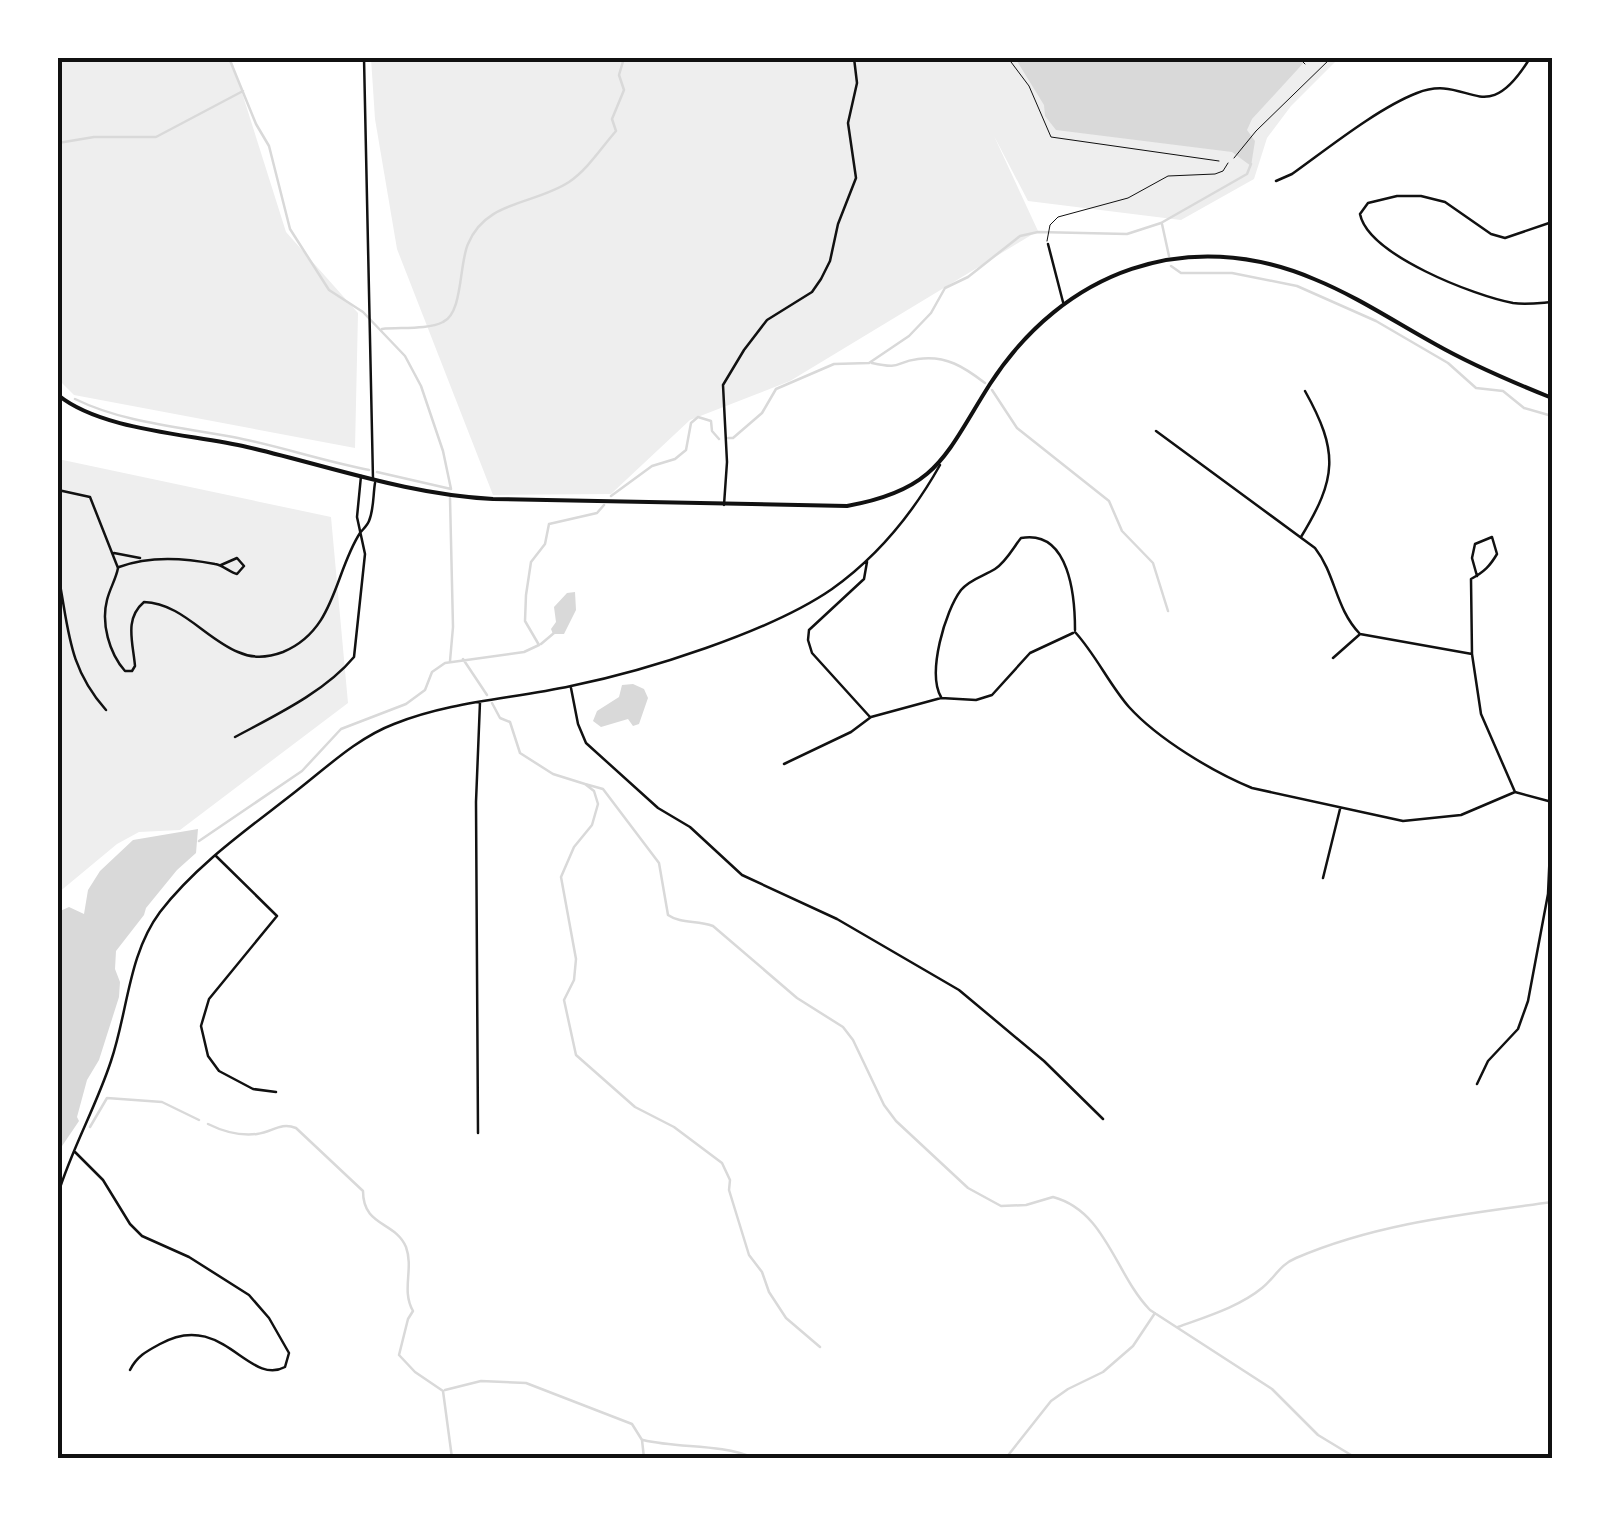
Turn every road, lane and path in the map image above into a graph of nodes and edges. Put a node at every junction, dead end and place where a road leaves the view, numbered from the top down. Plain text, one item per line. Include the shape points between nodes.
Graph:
1 (364, 58) edge
2 (854, 58) edge
3 (1008, 58) edge
4 (1299, 58) edge
5 (1331, 58) edge
6 (1530, 58) edge
7 (1305, 64) dead end
8 (1228, 162) junction
9 (1276, 181) dead end
10 (1552, 222) edge
11 (1048, 244) joint
12 (1063, 302) junction
13 (1552, 302) edge
14 (1305, 391) dead end
15 (58, 396) edge
16 (1552, 398) edge
17 (1156, 431) dead end
18 (940, 465) junction
19 (360, 476) junction
20 (374, 480) junction
21 (58, 490) edge
22 (724, 504) junction
23 (361, 531) junction
24 (1301, 537) junction
25 (114, 554) junction
26 (142, 559) junction
27 (867, 560) junction
28 (221, 565) dead end
29 (118, 568) junction
30 (58, 574) edge
31 (1477, 576) junction
32 (1075, 632) junction
33 (1360, 634) junction
34 (1472, 654) junction
35 (1333, 658) dead end
36 (571, 686) junction
37 (942, 698) junction
38 (480, 700) junction
39 (106, 710) dead end
40 (870, 717) junction
41 (234, 737) dead end
42 (784, 764) dead end
43 (1515, 792) junction
44 (1552, 802) edge
45 (1341, 808) junction
46 (215, 855) junction
47 (1323, 878) dead end
48 (1476, 1084) dead end
49 (276, 1092) dead end
50 (1103, 1119) dead end
51 (478, 1134) dead end
52 (74, 1151) junction
53 (58, 1194) edge
54 (130, 1370) dead end
55 (58, 1450) edge
56 (60, 1458) edge

1 - 20 street
2 - 22 street via 848,122 856,178 821,279 768,320 722,385
3 - 8 path via 1029,86 1051,138
4 - 7 path
5 - 8 path
6 - 9 street via 1498,95 1414,94
8 - 11 lane via 1215,174 1168,176 1128,198 1058,217 1048,229
10 - 13 street via 1505,238 1445,202 1422,196 1368,203 1360,214 1377,242 1454,285 1512,302
11 - 12 street
12 - 16 main road via 1144,265 1224,257 1256,261 1314,279
12 - 18 main road via 1006,360
14 - 24 street via 1324,426 1330,464 1318,510
15 - 19 main road via 126,423
17 - 24 street
18 - 22 main road via 876,501
18 - 27 street via 909,514
19 - 20 main road
19 - 23 street
20 - 22 main road via 480,499
20 - 23 street via 371,517
21 - 25 street via 90,496
23 - 29 street via 324,615 294,648 273,656 234,651 173,610 144,602 130,628 135,666 125,671 104,613
23 - 41 street via 365,554 354,657 344,670
24 - 33 street via 1328,566 1342,613
25 - 26 street
25 - 29 street
26 - 28 street
26 - 29 street
27 - 36 street via 790,612 709,646
27 - 40 street via 864,578 809,630 808,640 812,653
30 - 39 street via 70,650
31 - 31 street via 1476,544 1492,537 1497,554
31 - 34 street via 1471,579
32 - 37 street via 1030,653 992,694
32 - 37 street via 1066,566 1043,540 1021,538 998,567 960,591 935,668
32 - 45 street via 1126,704 1155,731 1232,780
33 - 34 street
33 - 35 street
34 - 43 street via 1482,714
36 - 38 street
36 - 50 street via 586,743 658,808 690,827 742,875 959,990
37 - 40 street
38 - 46 street via 372,734
38 - 51 street
40 - 42 street
43 - 44 street
43 - 45 street via 1435,820 1403,821
44 - 48 street via 1548,894 1528,1001 1518,1028
45 - 47 street
46 - 49 street via 277,916 209,999 201,1026 208,1056 219,1072
46 - 52 street via 140,944 111,1062
52 - 53 street
52 - 54 street via 130,1224 250,1295 290,1353 285,1367 266,1371 217,1340 184,1334 146,1351
55 - 56 street

